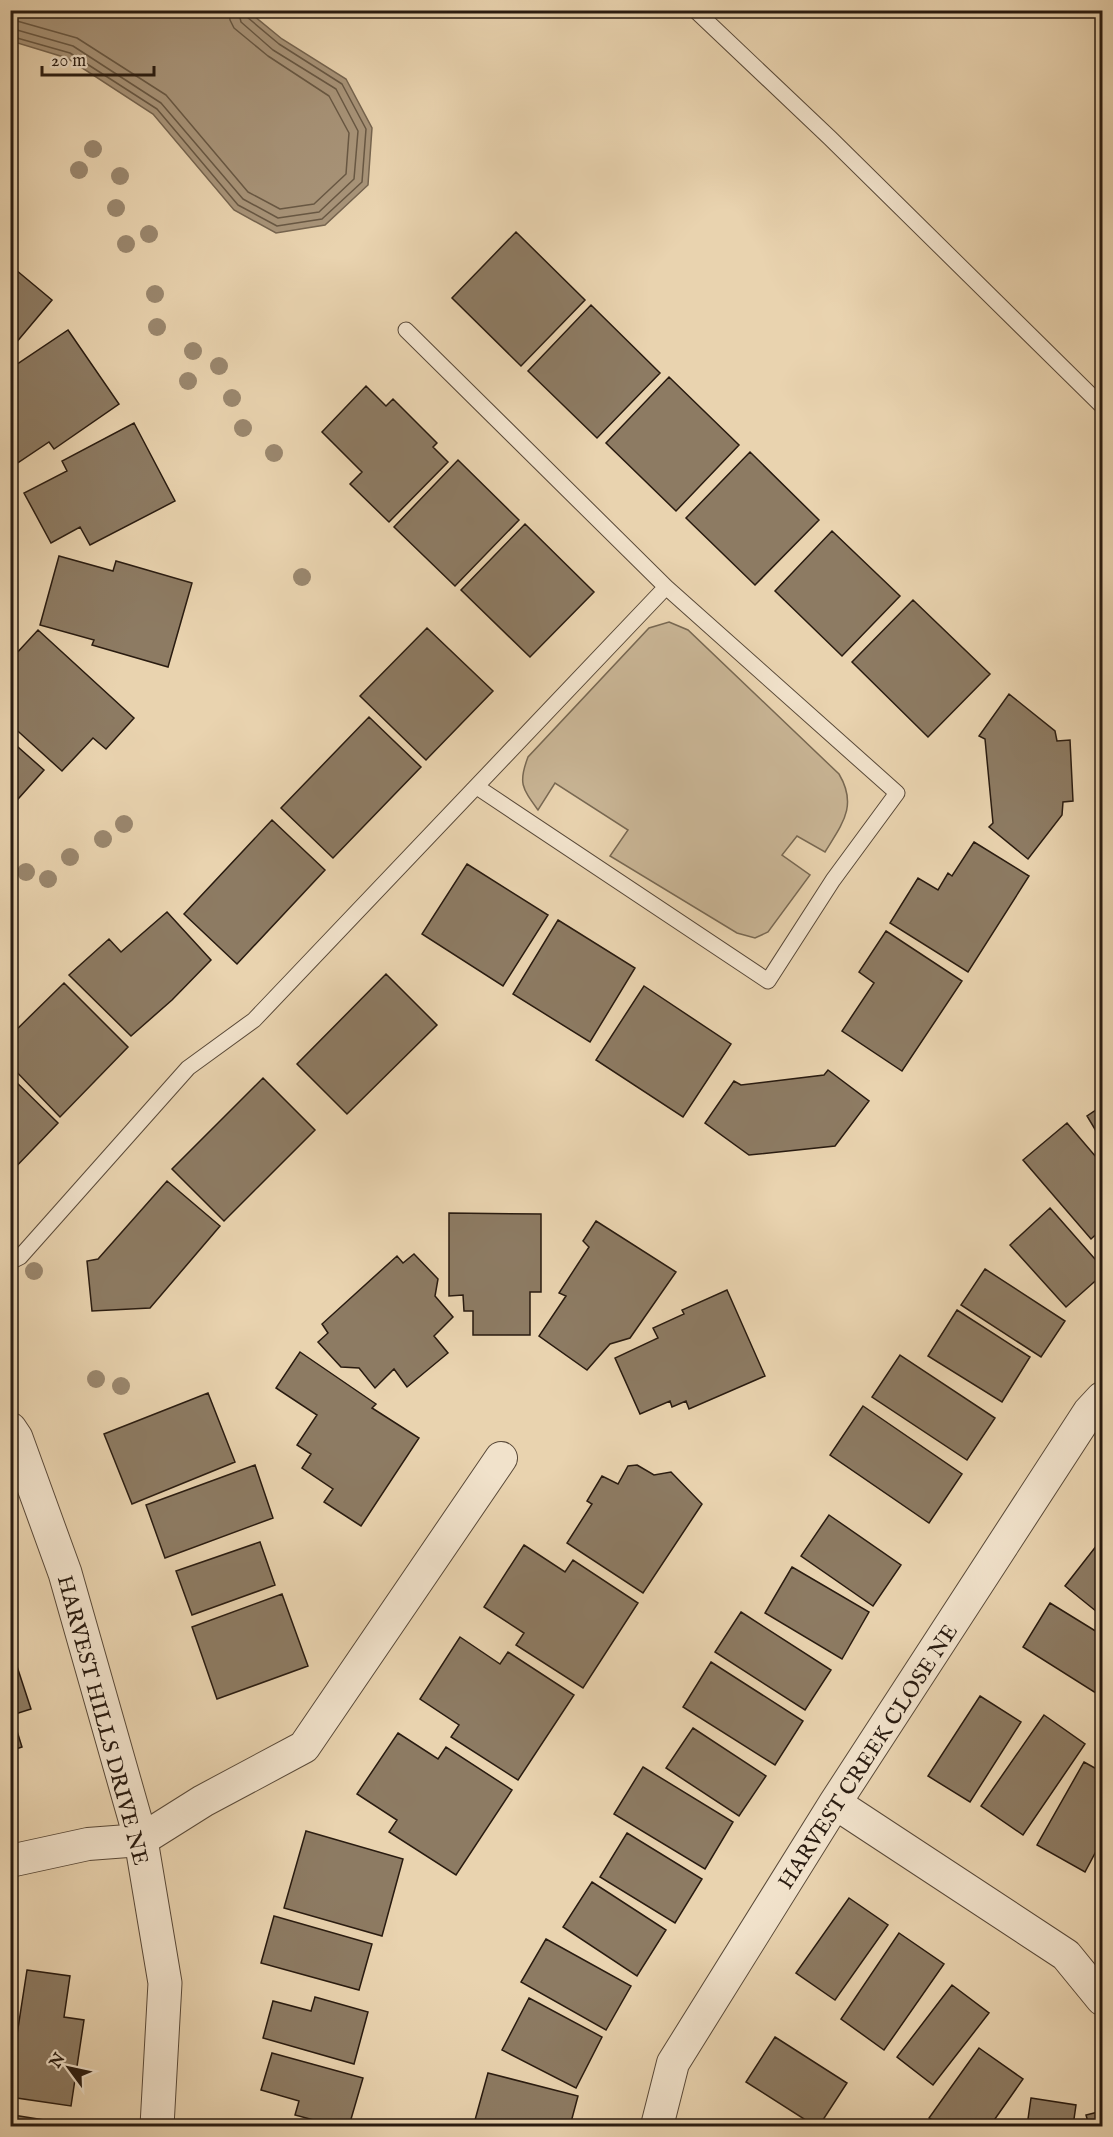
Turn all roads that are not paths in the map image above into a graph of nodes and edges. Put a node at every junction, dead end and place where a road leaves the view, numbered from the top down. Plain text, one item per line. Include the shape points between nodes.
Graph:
1 (695, 10) edge
2 (406, 330) dead end
3 (1102, 406) edge
4 (666, 587) junction
5 (477, 787) junction
6 (10, 1262) edge
7 (1102, 1398) edge
8 (10, 1429) edge
9 (501, 1458) dead end
10 (835, 1803) junction
11 (141, 1840) junction
12 (10, 1861) edge
13 (1101, 1999) edge
14 (158, 2127) edge
15 (657, 2127) edge

1 - 3 lane
2 - 4 lane
4 - 5 lane
4 - 5 lane via 897,793 833,880 768,981
5 - 6 lane via 254,1020 188,1068 20,1257
7 - 10 street, HARVEST CREEK CLOSE NE via 1089,1412
8 - 11 street, HARVEST HILLS DRIVE NE via 65,1573
9 - 11 street via 304,1747 203,1801
10 - 13 street via 1066,1954
10 - 15 street, HARVEST CREEK CLOSE NE via 673,2063
11 - 12 street via 88,1844
11 - 14 street, HARVEST HILLS DRIVE NE via 165,1983

